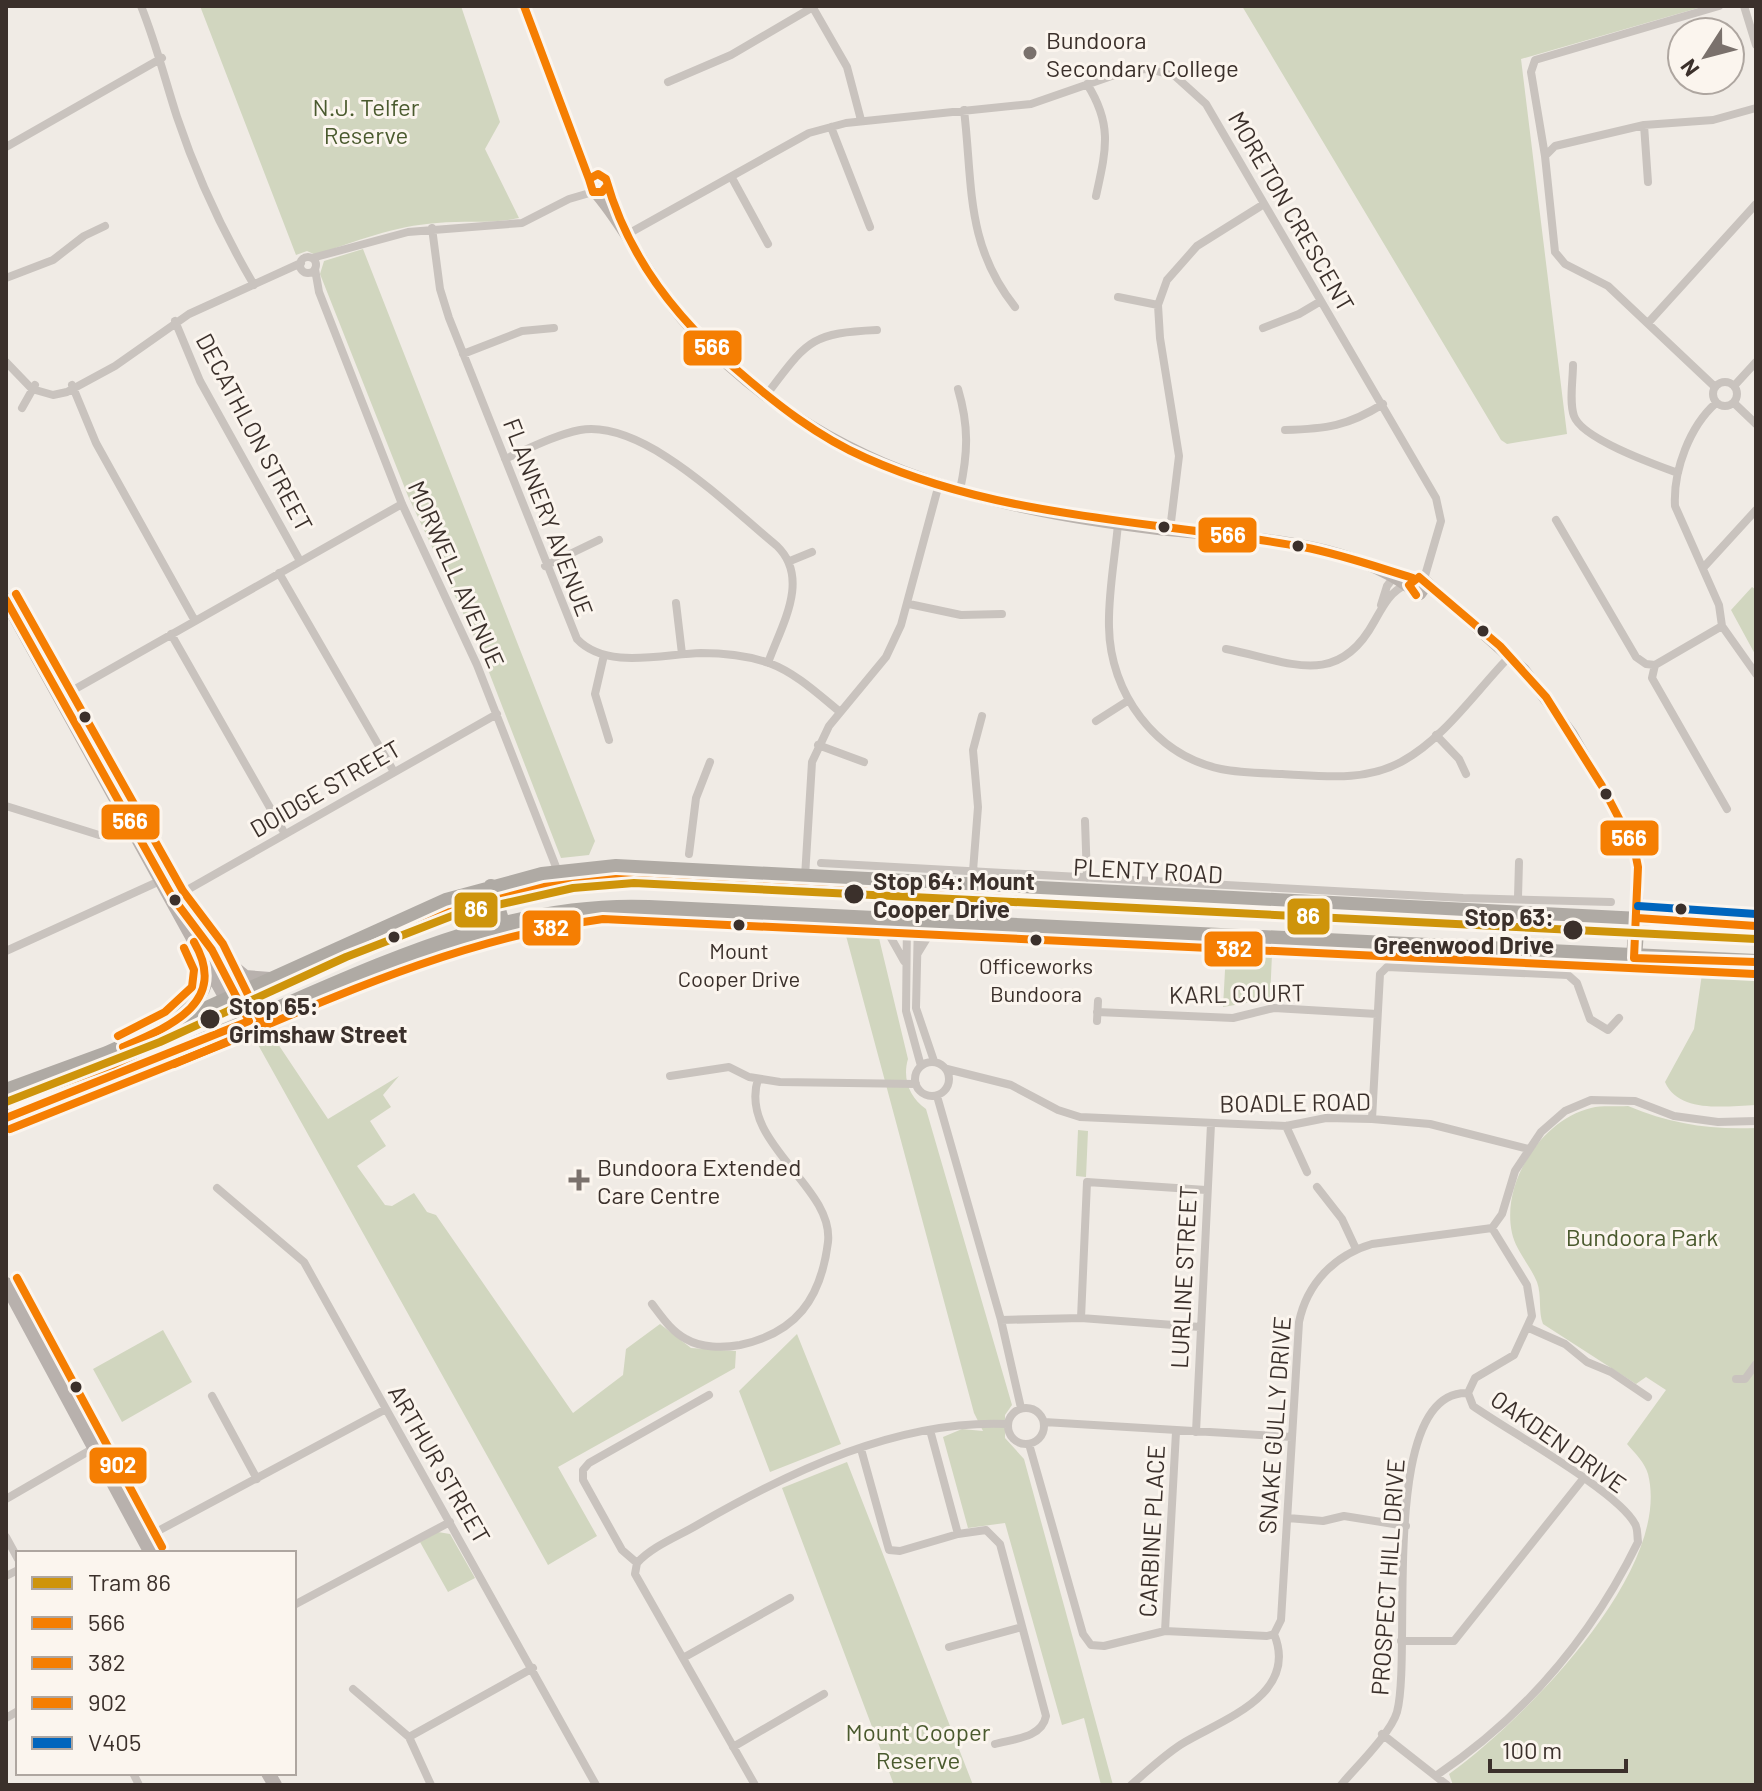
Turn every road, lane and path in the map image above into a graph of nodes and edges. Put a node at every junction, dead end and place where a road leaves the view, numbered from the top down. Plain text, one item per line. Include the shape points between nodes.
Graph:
1 (141, 6) edge
2 (524, 6) edge
3 (812, 6) edge
4 (1719, 6) edge
5 (1744, 6) edge
6 (1756, 45) edge
7 (162, 58) junction
8 (668, 82) dead end
9 (1087, 84) junction
10 (1756, 108) edge
11 (964, 110) junction
12 (861, 120) junction
13 (1644, 125) junction
14 (831, 127) junction
15 (6, 147) edge
16 (1545, 156) junction
17 (732, 178) junction
18 (1648, 182) dead end
19 (595, 185) junction
20 (1096, 196) dead end
21 (1264, 204) junction
22 (1756, 204) edge
23 (105, 226) dead end
24 (870, 227) dead end
25 (432, 228) junction
26 (626, 235) junction
27 (768, 244) dead end
28 (309, 267) junction
29 (6, 278) edge
30 (251, 287) junction
31 (1118, 297) dead end
32 (1321, 301) junction
33 (1158, 305) junction
34 (1015, 307) dead end
35 (175, 321) junction
36 (1648, 323) junction
37 (554, 328) dead end
38 (1263, 328) dead end
39 (877, 330) dead end
40 (463, 354) junction
41 (6, 355) edge
42 (6, 362) edge
43 (1756, 362) edge
44 (1573, 365) dead end
45 (1734, 386) junction
46 (34, 387) junction
47 (73, 387) junction
48 (1715, 387) junction
49 (958, 389) dead end
50 (767, 394) junction
51 (1716, 403) junction
52 (1734, 403) junction
53 (1383, 404) junction
54 (22, 408) dead end
55 (1756, 424) edge
56 (1285, 430) dead end
57 (505, 459) junction
58 (1678, 473) junction
59 (939, 484) junction
60 (960, 490) junction
61 (402, 504) junction
62 (1756, 510) edge
63 (1556, 520) dead end
64 (1118, 524) junction
65 (1170, 530) junction
66 (599, 540) dead end
67 (812, 552) dead end
68 (300, 561) junction
69 (790, 561) junction
70 (545, 566) junction
71 (1703, 568) junction
72 (279, 573) junction
73 (1395, 575) junction
74 (1417, 583) junction
75 (6, 600) edge
76 (676, 603) dead end
77 (909, 604) junction
78 (1002, 614) dead end
79 (1379, 614) junction
80 (195, 621) junction
81 (1722, 626) junction
82 (171, 634) junction
83 (1226, 649) dead end
84 (682, 654) junction
85 (604, 655) junction
86 (1510, 656) junction
87 (768, 663) junction
88 (1655, 665) junction
89 (1756, 674) edge
90 (61, 697) junction
91 (1129, 700) junction
92 (840, 712) junction
93 (497, 714) junction
94 (982, 716) dead end
95 (1096, 721) dead end
96 (1436, 735) junction
97 (609, 740) dead end
98 (818, 745) junction
99 (710, 762) dead end
100 (864, 762) dead end
101 (394, 772) junction
102 (1466, 774) dead end
103 (6, 806) edge
104 (1727, 809) dead end
105 (1085, 821) dead end
106 (132, 824) junction
107 (285, 834) junction
108 (689, 854) dead end
109 (1519, 862) dead end
110 (821, 863) dead end
111 (849, 865) junction
112 (973, 871) junction
113 (559, 873) junction
114 (805, 878) junction
115 (1087, 878) junction
116 (834, 879) junction
117 (163, 880) junction
118 (912, 883) junction
119 (491, 887) junction
120 (1175, 889) junction
121 (1518, 897) junction
122 (174, 900) junction
123 (1573, 900) junction
124 (1611, 902) dead end
125 (1586, 915) junction
126 (1637, 918) junction
127 (873, 920) junction
128 (913, 922) junction
129 (502, 923) junction
130 (955, 924) junction
131 (1756, 926) edge
132 (6, 951) edge
133 (209, 956) junction
134 (916, 957) junction
135 (1634, 958) junction
136 (905, 962) junction
137 (1756, 962) edge
138 (272, 979) junction
139 (232, 997) junction
140 (1098, 1001) dead end
141 (1377, 1014) junction
142 (1619, 1018) dead end
143 (244, 1023) junction
144 (165, 1028) junction
145 (934, 1061) junction
146 (921, 1066) junction
147 (947, 1069) junction
148 (670, 1076) dead end
149 (973, 1076) junction
150 (758, 1079) junction
151 (916, 1084) junction
152 (949, 1085) junction
153 (6, 1091) edge
154 (937, 1096) junction
155 (6, 1118) edge
156 (1372, 1119) junction
157 (1756, 1121) edge
158 (1211, 1124) junction
159 (1286, 1126) junction
160 (1528, 1149) junction
161 (1307, 1172) dead end
162 (1317, 1187) dead end
163 (217, 1188) dead end
164 (1206, 1190) junction
165 (1492, 1228) junction
166 (1356, 1249) junction
167 (6, 1284) edge
168 (652, 1304) dead end
169 (1081, 1318) junction
170 (1001, 1320) junction
171 (1200, 1327) junction
172 (1529, 1328) junction
173 (1756, 1364) edge
174 (1736, 1379) dead end
175 (1468, 1393) junction
176 (709, 1395) dead end
177 (212, 1396) dead end
178 (1648, 1397) dead end
179 (1021, 1408) junction
180 (386, 1409) junction
181 (1044, 1422) junction
182 (1008, 1424) junction
183 (930, 1430) junction
184 (1176, 1432) junction
185 (1196, 1432) junction
186 (1292, 1437) junction
187 (1029, 1444) junction
188 (94, 1448) junction
189 (861, 1449) junction
190 (257, 1479) junction
191 (1583, 1479) junction
192 (6, 1499) edge
193 (1288, 1518) junction
194 (450, 1522) junction
195 (1406, 1526) junction
196 (958, 1534) junction
197 (6, 1537) edge
198 (143, 1539) junction
199 (150, 1551) edge
200 (16, 1555) edge
201 (637, 1563) junction
202 (790, 1598) dead end
203 (296, 1604) edge
204 (1022, 1627) junction
205 (1165, 1631) junction
206 (1274, 1634) junction
207 (1401, 1641) junction
208 (949, 1647) dead end
209 (683, 1658) junction
210 (533, 1668) junction
211 (353, 1689) dead end
212 (824, 1694) dead end
213 (1382, 1734) junction
214 (409, 1737) junction
215 (995, 1744) dead end
216 (733, 1747) junction
217 (1437, 1775) junction
218 (431, 1785) edge
219 (596, 1785) edge
220 (755, 1785) edge
221 (1131, 1785) edge
222 (1341, 1785) edge
223 (1447, 1785) edge

1 - 7 street
2 - 19 street via 561,112
3 - 8 street via 731,55
3 - 12 street via 847,67
4 - 16 street via 1535,60 1531,72
5 - 6 street
7 - 15 street
7 - 30 street via 180,126
9 - 11 street, MORETON CRESCENT via 1031,104
9 - 20 street via 1106,126
9 - 21 street, MORETON CRESCENT via 1149,69 1184,82 1206,104
10 - 13 street via 1713,120
11 - 12 street, MORETON CRESCENT
11 - 34 street via 973,207 984,258
12 - 14 street, MORETON CRESCENT
13 - 16 street via 1555,146
13 - 18 street
14 - 17 street, MORETON CRESCENT via 809,133
14 - 24 street
16 - 36 street via 1555,252 1565,264 1608,286
17 - 26 street, MORETON CRESCENT
17 - 27 street
19 - 25 street via 512,226
19 - 26 street
21 - 32 street, MORETON CRESCENT
21 - 33 street via 1197,246 1167,280
22 - 36 street
23 - 29 street via 53,260
25 - 28 street via 386,236
25 - 40 street, FLANNERY AVENUE via 440,289
26 - 50 street via 690,327
28 - 30 street
28 - 61 street, MORWELL AVENUE
30 - 35 street
31 - 33 street
32 - 38 street
32 - 53 street, MORETON CRESCENT
33 - 65 street via 1179,456
35 - 47 street
35 - 68 street, DECATHLON STREET via 200,381
36 - 48 street
37 - 40 street via 522,331
39 - 50 street via 829,333 813,341
40 - 57 street, FLANNERY AVENUE
41 - 46 street
42 - 46 street
43 - 45 street
44 - 58 street via 1573,415 1578,423 1618,451
45 - 48 street via 1722,382
45 - 52 street
46 - 47 street via 53,395
46 - 54 street
47 - 80 street via 96,443
48 - 51 street
49 - 60 street via 968,423
50 - 59 street via 865,458
51 - 52 street
51 - 58 street via 1697,421
52 - 55 street
53 - 56 street via 1353,423
53 - 74 street, MORETON CRESCENT via 1436,498 1441,521
57 - 69 street via 579,430 627,434 657,450
57 - 70 street, FLANNERY AVENUE
58 - 71 street via 1675,506
59 - 60 street
59 - 77 street
60 - 64 street
61 - 68 street
61 - 93 street, MORWELL AVENUE
62 - 71 street
63 - 88 street via 1636,657
64 - 65 street
64 - 91 street via 1109,641
65 - 73 street via 1279,543
66 - 70 street
67 - 69 street
68 - 72 street
69 - 87 street via 792,597
70 - 85 street, FLANNERY AVENUE via 572,632 588,649
71 - 81 street
72 - 80 street
72 - 101 street
73 - 74 street
73 - 79 street
74 - 79 street, MORETON CRESCENT via 1393,592
74 - 86 street
75 - 90 main road
76 - 84 street
77 - 78 street via 961,615
77 - 92 street via 886,657
79 - 83 street via 1362,644 1347,658 1322,668
80 - 82 street
81 - 88 street
81 - 89 street
82 - 90 street
82 - 107 street
84 - 85 street
84 - 87 street
85 - 97 street via 595,694
86 - 96 street
86 - 126 street via 1559,716 1627,829 1638,867
87 - 92 street via 804,682
88 - 104 street via 1652,678
90 - 106 main road
91 - 95 street
91 - 96 street via 1151,730 1177,750 1231,770 1366,775 1400,763
92 - 98 street
93 - 101 street, DOIDGE STREET
93 - 113 street, MORWELL AVENUE
94 - 112 street via 973,750 978,807
96 - 102 street
98 - 100 street
98 - 114 street via 810,772
99 - 108 street via 696,798
101 - 107 street, DOIDGE STREET
103 - 106 street via 99,835
105 - 115 street
106 - 117 main road
107 - 122 street, DOIDGE STREET
109 - 121 street
110 - 111 street
111 - 112 street
111 - 116 street
112 - 115 street
113 - 114 highway, PLENTY ROAD via 616,867
113 - 119 highway, PLENTY ROAD
114 - 116 highway, PLENTY ROAD
115 - 120 street
116 - 118 highway, PLENTY ROAD
117 - 122 main road
117 - 132 street
118 - 120 highway, PLENTY ROAD
118 - 128 highway
119 - 129 highway
119 - 138 highway, PLENTY ROAD via 446,901
120 - 121 street
120 - 125 highway, PLENTY ROAD
121 - 123 street
122 - 133 main road
123 - 124 street
123 - 125 street
125 - 126 highway, PLENTY ROAD
126 - 131 highway, PLENTY ROAD
126 - 135 highway
127 - 128 highway
127 - 129 highway via 602,907
127 - 136 street via 886,929
128 - 130 highway
128 - 134 street
128 - 136 street
129 - 143 highway via 417,951
130 - 134 street via 929,935
130 - 135 highway
133 - 138 main road via 245,977
133 - 139 main road
133 - 144 main road via 204,992
134 - 145 street via 916,1008
135 - 137 highway
136 - 146 street via 906,1011
138 - 139 highway, PLENTY ROAD
139 - 143 highway
139 - 144 highway, PLENTY ROAD
140 - 141 street, KARL COURT via 1097,1016 1233,1018 1274,1008
141 - 142 street via 1380,974 1387,967 1568,975 1577,983 1590,1019 1608,1030
141 - 156 street
143 - 155 highway
144 - 153 highway, PLENTY ROAD
145 - 146 street
145 - 147 street
146 - 151 street
147 - 149 street, BOADLE ROAD
147 - 152 street
148 - 150 street via 729,1067
149 - 152 street
149 - 158 street, BOADLE ROAD via 1011,1085 1070,1115
150 - 151 street
150 - 168 street via 754,1098 776,1150 821,1210 828,1234 824,1262 805,1309 773,1335 726,1348 688,1341
151 - 154 street via 927,1095
152 - 154 street
154 - 170 street
156 - 159 street, BOADLE ROAD via 1326,1118
156 - 160 street, BOADLE ROAD via 1430,1124
157 - 160 street via 1718,1122 1674,1116 1635,1101 1591,1100 1565,1111
158 - 159 street, BOADLE ROAD
158 - 164 street, LURLINE STREET
159 - 161 street
160 - 165 street
162 - 166 street via 1342,1219
163 - 180 street, ARTHUR STREET via 304,1262
164 - 169 street via 1087,1182
164 - 171 street, LURLINE STREET
165 - 166 street, SNAKE GULLY DRIVE
165 - 172 street via 1527,1285
166 - 186 street, SNAKE GULLY DRIVE via 1324,1272 1301,1310
167 - 188 main road
169 - 170 street
169 - 171 street
170 - 179 street
171 - 185 street, LURLINE STREET
172 - 175 street, PROSPECT HILL DRIVE via 1514,1355 1475,1378
172 - 178 street via 1565,1344
173 - 174 street via 1745,1379
175 - 191 street, OAKDEN DRIVE via 1482,1413
175 - 195 street, PROSPECT HILL DRIVE via 1442,1398 1422,1425
176 - 201 street via 583,1470 583,1480 622,1550
177 - 190 street
179 - 181 street via 1034,1409
179 - 182 street
180 - 190 street
180 - 194 street, ARTHUR STREET
181 - 184 street
181 - 187 street via 1040,1438
182 - 183 street via 968,1423
182 - 187 street via 1014,1439
183 - 189 street
183 - 196 street
184 - 185 street
184 - 205 street, CARBINE PLACE
185 - 186 street
186 - 193 street, SNAKE GULLY DRIVE
187 - 205 street via 1083,1634 1091,1645 1104,1646
188 - 192 street
188 - 198 main road
189 - 196 street via 889,1550
189 - 201 street via 774,1481
190 - 198 street
191 - 207 street via 1454,1641
191 - 217 street, OAKDEN DRIVE via 1629,1514 1638,1542 1586,1633 1556,1672 1515,1715
193 - 195 street via 1323,1521 1344,1516
193 - 206 street, SNAKE GULLY DRIVE via 1281,1620
194 - 203 street
194 - 210 street, ARTHUR STREET
195 - 207 street, PROSPECT HILL DRIVE
196 - 204 street via 986,1530 996,1537
197 - 200 street
198 - 199 main road
201 - 209 street via 635,1574
202 - 209 street
204 - 208 street
204 - 215 street via 1046,1720 1037,1732
205 - 206 street
206 - 221 street, SNAKE GULLY DRIVE via 1279,1650 1268,1688 1235,1717 1184,1742
207 - 213 street, PROSPECT HILL DRIVE via 1398,1709
209 - 216 street
210 - 214 street
210 - 219 street, ARTHUR STREET
211 - 214 street
212 - 216 street
213 - 217 street
213 - 222 street, PROSPECT HILL DRIVE
214 - 218 street
216 - 220 street
217 - 223 street

